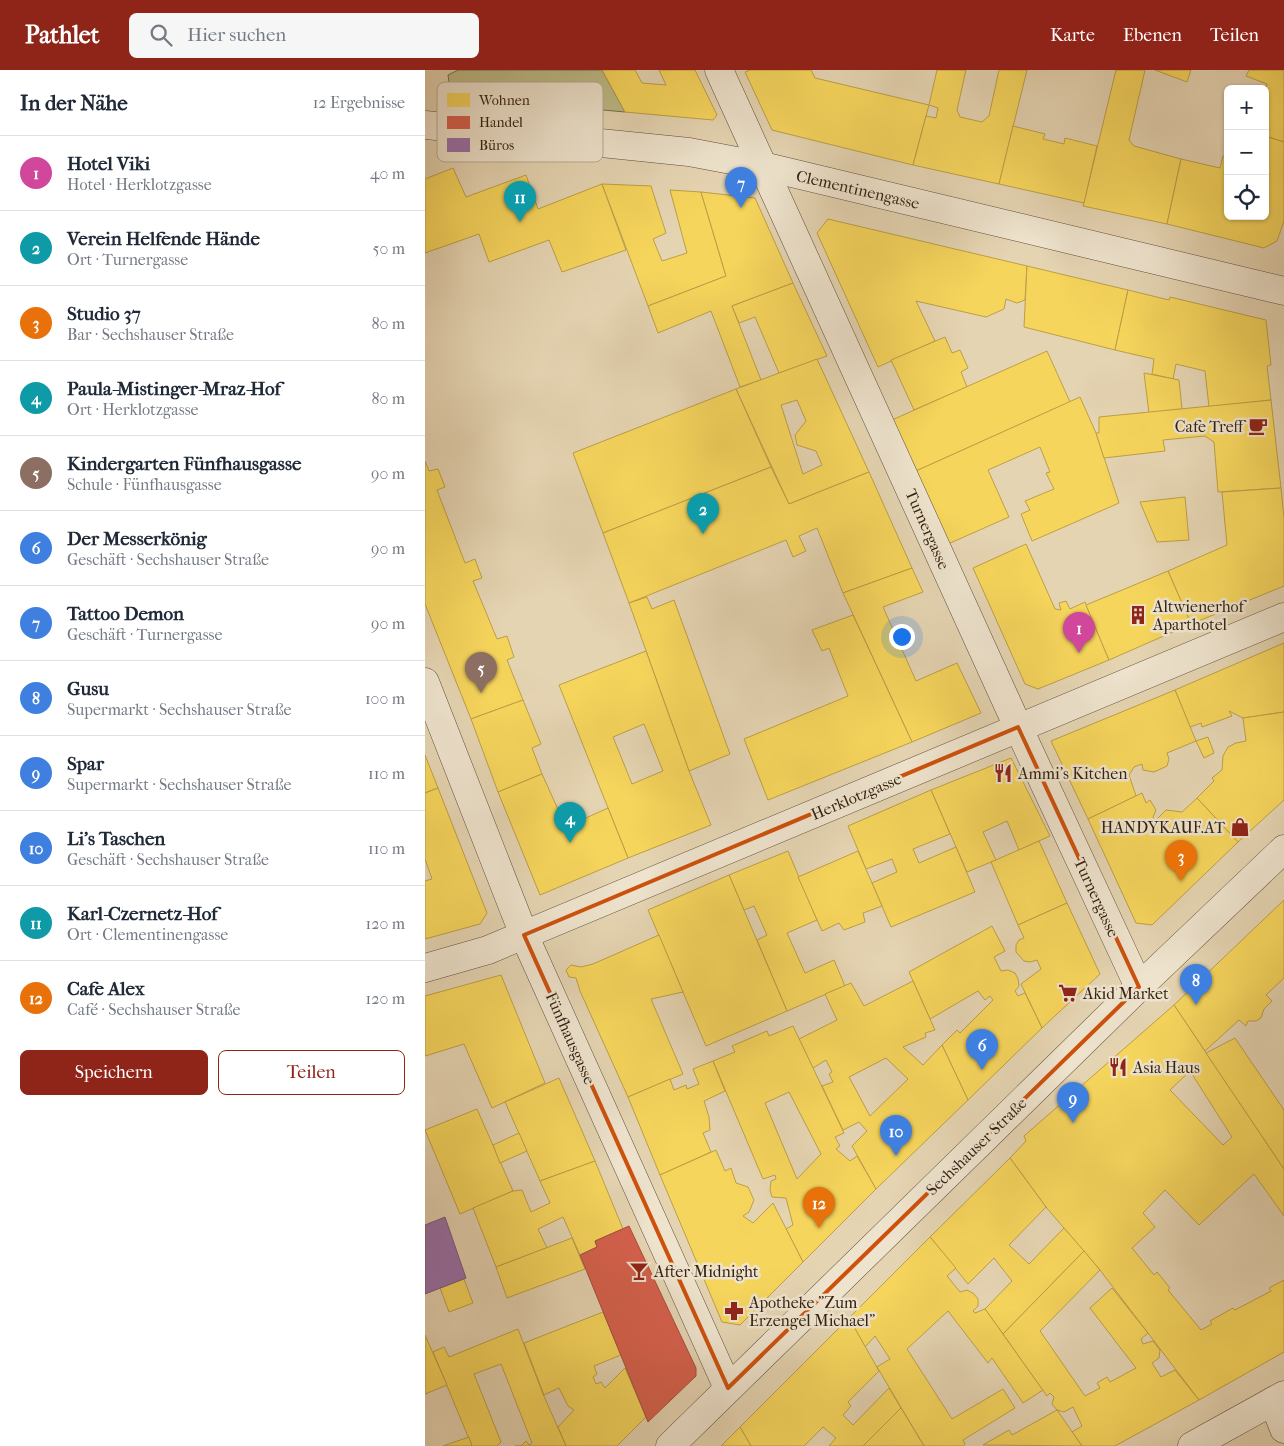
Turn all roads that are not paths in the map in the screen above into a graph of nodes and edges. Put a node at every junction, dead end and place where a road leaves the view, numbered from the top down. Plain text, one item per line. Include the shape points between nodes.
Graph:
1 (719, 70) edge
2 (603, 143) edge
3 (763, 166) junction
4 (1284, 291) edge
5 (1284, 617) edge
6 (425, 682) edge
7 (1018, 728) junction
8 (1284, 849) edge
9 (525, 935) junction
10 (425, 968) edge
11 (1139, 987) junction
12 (728, 1388) junction
13 (1278, 1398) edge
14 (1284, 1429) edge
15 (670, 1446) edge
16 (1191, 1446) edge

1 - 3 street, Turnergasse
2 - 3 street, Clementinengasse via 689,152
3 - 4 street, Clementinengasse
3 - 7 street, Turnergasse
5 - 7 street, Herklotzgasse
6 - 9 street, Fünfhausgasse
7 - 9 street, Herklotzgasse
7 - 11 street, Turnergasse
8 - 11 street, Sechshauser Straße
9 - 10 street, Herklotzgasse via 488,950
9 - 12 street, Fünfhausgasse
11 - 12 street, Sechshauser Straße
12 - 15 street, Sechshauser Straße
13 - 14 street
13 - 16 street

